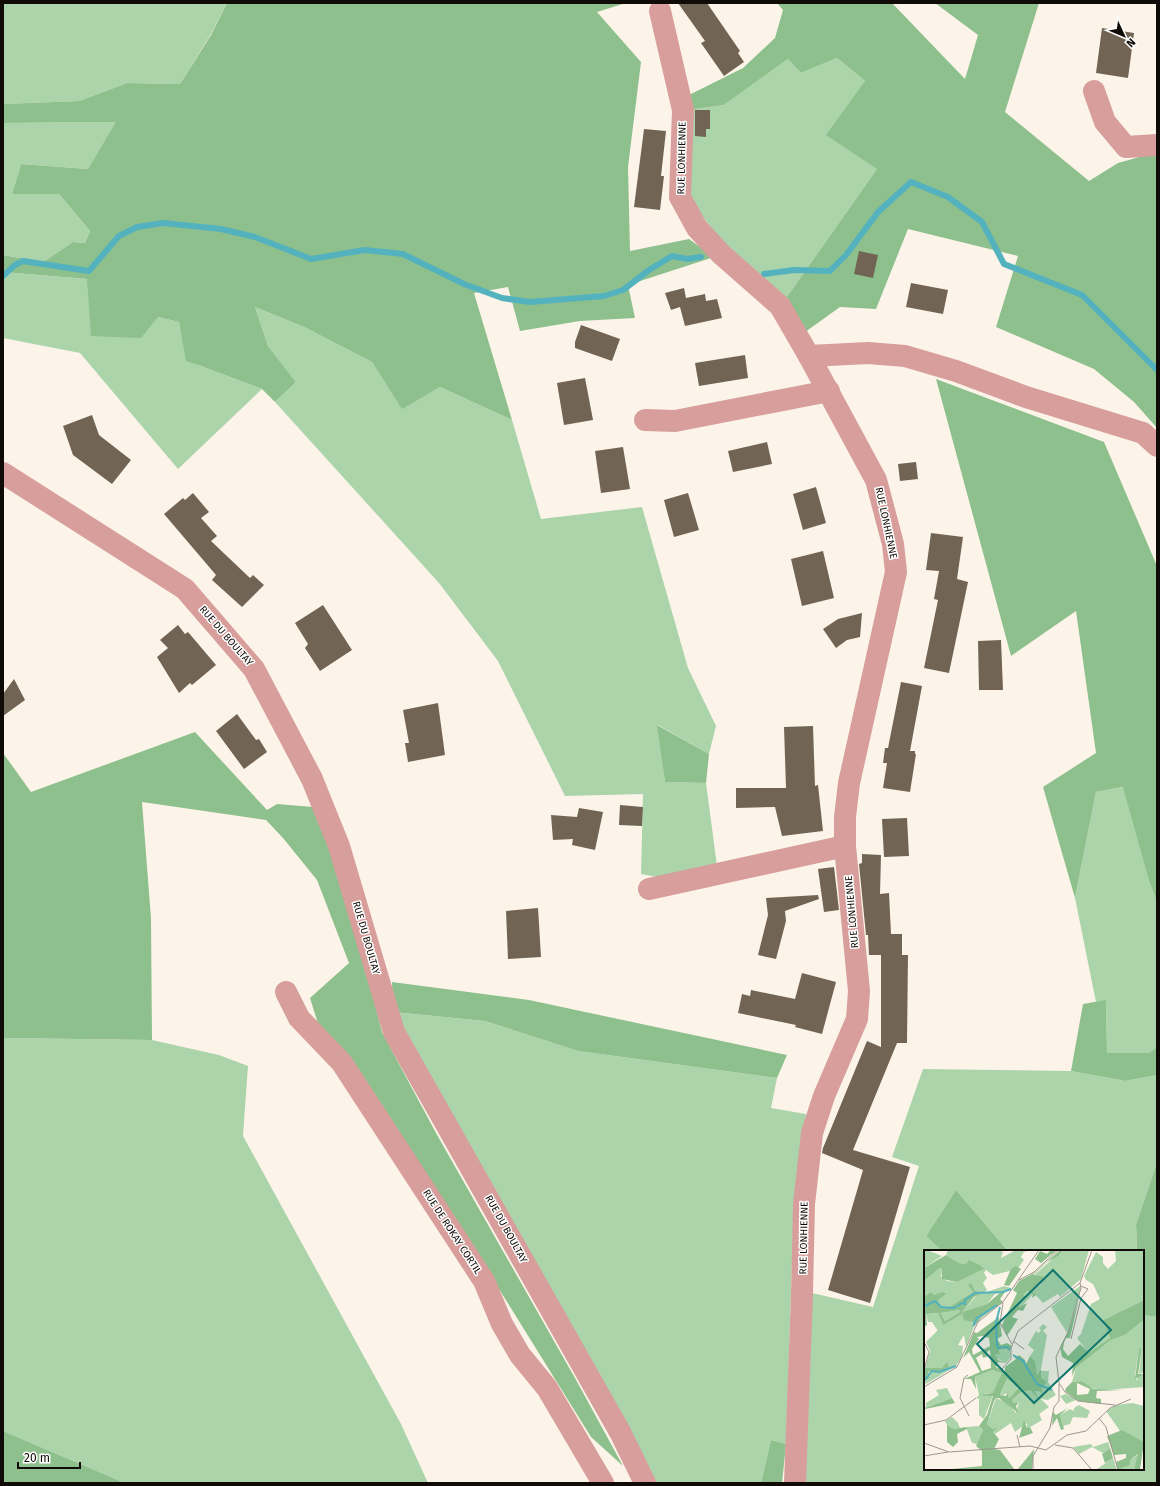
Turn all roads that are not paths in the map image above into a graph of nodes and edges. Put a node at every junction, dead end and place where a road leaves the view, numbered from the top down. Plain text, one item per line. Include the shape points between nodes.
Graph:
1 (660, 11) dead end
2 (1094, 91) dead end
3 (1157, 145) edge
4 (809, 356) junction
5 (829, 391) junction
6 (645, 420) dead end
7 (1157, 446) edge
8 (3, 473) edge
9 (845, 846) junction
10 (649, 890) dead end
11 (286, 992) dead end
12 (603, 1483) edge
13 (645, 1483) edge
14 (795, 1483) edge

1 - 4 street, RUE LONHIENNE via 683,110 680,197 697,228 721,254 780,306
2 - 3 street via 1105,122 1126,147
4 - 5 street, RUE LONHIENNE
4 - 7 street via 868,353 905,356 1143,433
5 - 6 street via 675,421
5 - 9 street, RUE LONHIENNE via 876,480 892,544 896,572 849,783
8 - 13 street, RUE DU BOULTAY via 186,589 254,669 312,779 339,846 394,1032 620,1432
9 - 10 street
9 - 14 street, RUE LONHIENNE via 859,991 857,1019 824,1096 812,1133 804,1204
11 - 12 street, RUE DE ROKAY CORTIL via 299,1018 342,1063 484,1281 502,1324 520,1355 547,1388

